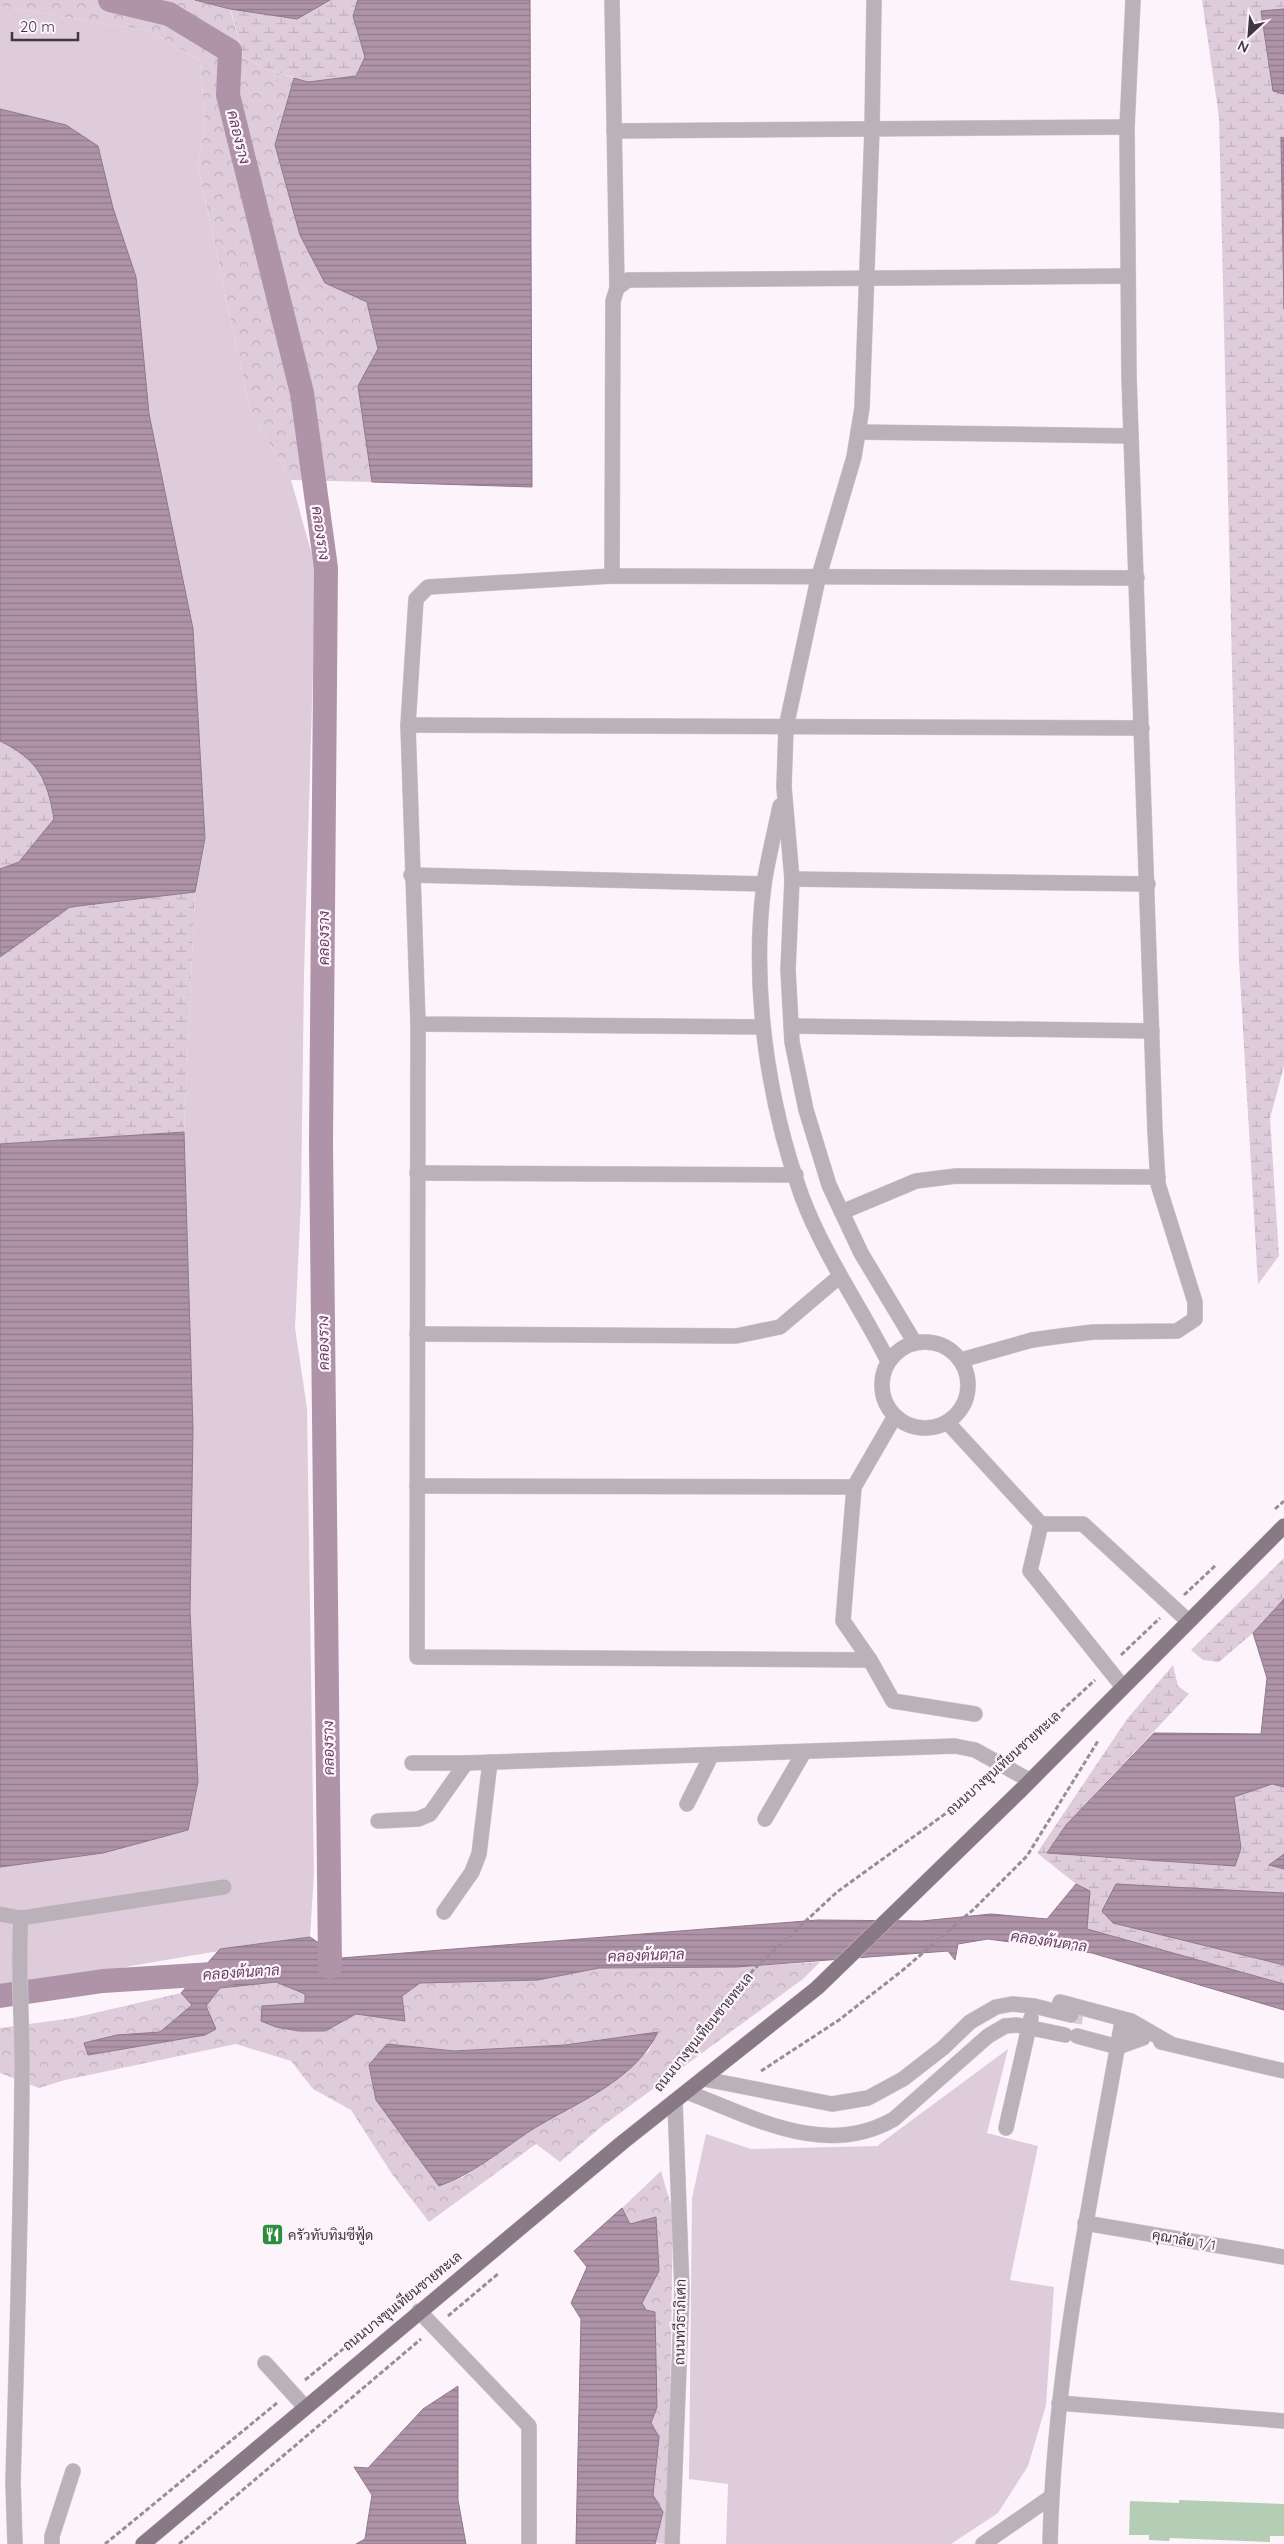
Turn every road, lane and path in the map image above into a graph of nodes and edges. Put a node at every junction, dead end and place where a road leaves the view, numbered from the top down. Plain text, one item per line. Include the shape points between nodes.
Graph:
1 (612, 0) edge
2 (874, 0) edge
3 (1133, 0) edge
4 (1127, 127) junction
5 (872, 129) junction
6 (614, 131) junction
7 (1128, 276) junction
8 (866, 278) junction
9 (618, 288) junction
10 (858, 432) junction
11 (1131, 436) junction
12 (612, 576) junction
13 (818, 578) junction
14 (1136, 578) junction
15 (408, 725) junction
16 (786, 727) junction
17 (1142, 728) junction
18 (784, 787) junction
19 (411, 875) junction
20 (792, 879) junction
21 (764, 884) junction
22 (1148, 884) junction
23 (418, 1024) junction
24 (791, 1026) junction
25 (764, 1027) junction
26 (1152, 1031) junction
27 (417, 1173) junction
28 (796, 1175) junction
29 (1158, 1177) junction
30 (842, 1212) junction
31 (840, 1276) junction
32 (417, 1334) junction
33 (915, 1343) junction
34 (961, 1360) junction
35 (888, 1361) junction
36 (894, 1416) junction
37 (948, 1422) junction
38 (417, 1486) junction
39 (854, 1487) junction
40 (1284, 1501) edge
41 (1271, 1513) dead end
42 (1041, 1524) junction
43 (1284, 1526) edge
44 (1218, 1563) dead end
45 (1172, 1606) junction
46 (1188, 1621) junction
47 (870, 1660) junction
48 (1108, 1667) junction
49 (1124, 1687) junction
50 (975, 1714) dead end
51 (1098, 1740) dead end
52 (804, 1752) junction
53 (711, 1756) junction
54 (490, 1762) junction
55 (412, 1763) dead end
56 (466, 1763) junction
57 (1003, 1766) junction
58 (1029, 1780) junction
59 (687, 1804) dead end
60 (765, 1819) dead end
61 (378, 1821) dead end
62 (224, 1887) dead end
63 (444, 1912) dead end
64 (0, 1914) edge
65 (21, 1918) junction
66 (1034, 2006) junction
67 (996, 2007) junction
68 (1028, 2027) junction
69 (1121, 2027) junction
70 (1143, 2038) junction
71 (1171, 2044) junction
72 (1118, 2047) junction
73 (778, 2060) dead end
74 (1284, 2071) edge
75 (704, 2079) junction
76 (660, 2087) dead end
77 (681, 2096) junction
78 (1006, 2128) dead end
79 (1085, 2223) junction
80 (1284, 2257) edge
81 (502, 2270) dead end
82 (419, 2312) junction
83 (383, 2316) dead end
84 (434, 2328) junction
85 (265, 2363) dead end
86 (290, 2392) junction
87 (1059, 2403) junction
88 (305, 2408) junction
89 (1284, 2421) edge
90 (73, 2471) dead end
91 (1051, 2497) junction
92 (15, 2544) edge
93 (52, 2544) edge
94 (105, 2544) edge
95 (143, 2544) edge
96 (179, 2544) edge
97 (529, 2544) edge
98 (672, 2544) edge
99 (983, 2544) edge
100 (1050, 2544) edge

1 - 6 street
2 - 5 street
3 - 4 street
4 - 5 street
4 - 7 street
5 - 6 street
5 - 8 street
6 - 9 street
7 - 8 street
7 - 11 street
8 - 9 street via 628,280
8 - 10 street via 862,408
9 - 12 street via 613,301
10 - 11 street
10 - 13 street via 854,457
11 - 14 street
12 - 13 street
12 - 15 street via 428,587 416,599
13 - 14 street
13 - 16 street
14 - 17 street
15 - 16 street
15 - 19 street
16 - 17 street
16 - 18 street
17 - 22 street
18 - 20 street
18 - 21 street
19 - 21 street
19 - 23 street
20 - 22 street
20 - 24 street via 788,970
21 - 25 street via 760,976
22 - 26 street
23 - 25 street
23 - 27 street
24 - 26 street
24 - 30 street via 806,1110 829,1185
25 - 28 street via 765,1050 779,1120
26 - 29 street
27 - 28 street
27 - 32 street
28 - 31 street
29 - 30 street via 948,1177 916,1181
29 - 34 street via 1195,1302 1195,1319 1177,1331 1093,1332 1061,1336 1032,1340
30 - 33 street via 861,1253
31 - 32 street via 780,1327 736,1336
31 - 35 street
32 - 38 street
33 - 34 street via 938,1343
33 - 35 street via 898,1350
34 - 37 street via 969,1387 962,1407
35 - 36 street via 882,1375 881,1390
36 - 37 street via 920,1428 934,1428
36 - 39 street
37 - 42 street
38 - 39 street
38 - 47 street via 417,1657
39 - 47 street via 843,1621
40 - 41 path
42 - 45 street via 1083,1524
42 - 48 street via 1030,1572
43 - 46 main road, ถนนบางขุนเทียนชายทะเล
44 - 45 path, ถนนบางขุนเทียนชายทะเล
45 - 46 street
45 - 48 path, ถนนบางขุนเทียนชายทะเล
46 - 49 main road, ถนนบางขุนเทียนชายทะเล
47 - 50 street via 893,1701
48 - 49 street
48 - 57 path, ถนนบางขุนเทียนชายทะเล
49 - 58 main road, ถนนบางขุนเทียนชายทะเล
51 - 73 path via 1027,1856 974,1909 902,1970 839,2020
52 - 53 street
52 - 57 street via 955,1746 975,1750
52 - 60 street
53 - 54 street
53 - 59 street
54 - 56 street
54 - 63 street via 479,1854 472,1872
55 - 56 street
56 - 61 street via 430,1814 418,1819
57 - 58 street
57 - 76 path, ถนนบางขุนเทียนชายทะเล via 945,1814 837,1892 754,1969
58 - 75 main road, ถนนบางขุนเทียนชายทะเล via 817,1988
62 - 65 street
64 - 65 street
65 - 92 street via 18,1952 23,2070 13,2482
66 - 67 street via 1012,2004
66 - 68 street
66 - 69 street
67 - 71 street via 1007,1996 1037,1997 1131,2021
67 - 75 street via 970,2022 943,2048 902,2079 868,2098 832,2104
68 - 72 street
68 - 77 street via 1005,2026 988,2036 894,2119 879,2128 858,2134 830,2136 782,2130
68 - 78 street
69 - 70 street
69 - 72 street
70 - 71 street
70 - 72 street
71 - 74 street
72 - 79 street
75 - 77 main road, ถนนบางขุนเทียนชายทะเล
77 - 82 main road, ถนนบางขุนเทียนชายทะเล
77 - 98 street, ถนนทวีธาภิเศก via 682,2290
79 - 80 street, คุณาลัย 1/1
79 - 87 street
81 - 84 path
82 - 84 street
82 - 88 main road, ถนนบางขุนเทียนชายทะเล
83 - 86 path, ถนนบางขุนเทียนชายทะเล
84 - 96 path
84 - 97 street via 529,2426
85 - 86 street
86 - 88 street
86 - 94 path, ถนนบางขุนเทียนชายทะเล
87 - 89 street
87 - 91 street
88 - 95 main road, ถนนบางขุนเทียนชายทะเล
90 - 93 street
91 - 99 street
91 - 100 street

